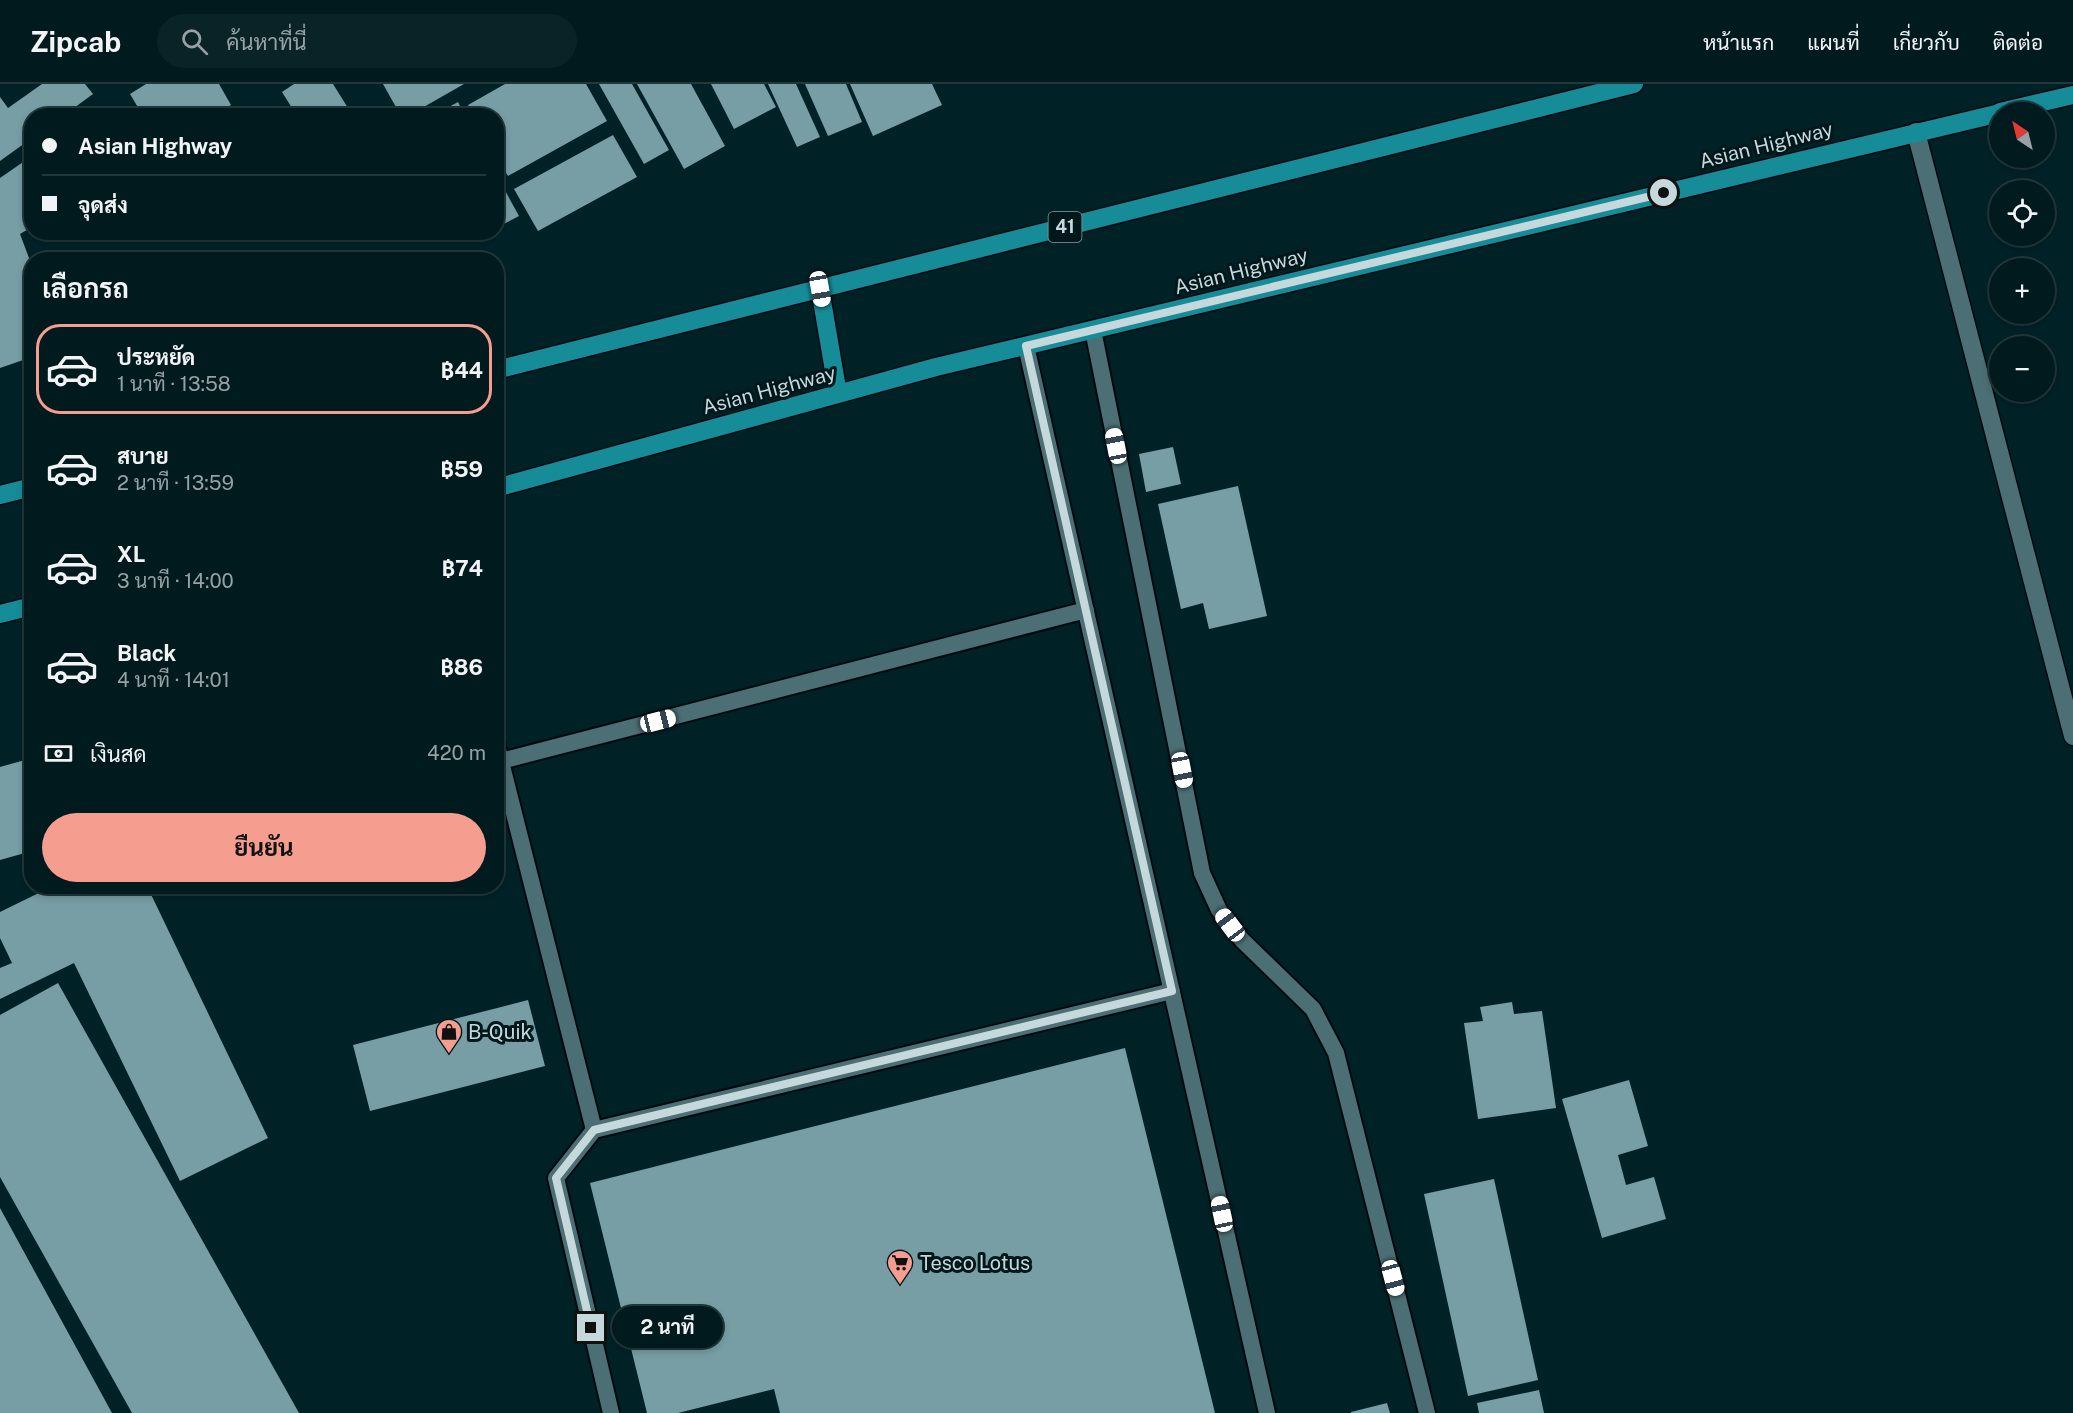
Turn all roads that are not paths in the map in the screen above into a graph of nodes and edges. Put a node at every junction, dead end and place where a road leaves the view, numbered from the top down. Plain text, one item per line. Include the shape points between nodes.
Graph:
1 (1634, 84) edge
2 (2073, 95) edge
3 (2045, 102) edge
4 (1989, 115) edge
5 (1916, 132) junction
6 (820, 289) junction
7 (1093, 330) junction
8 (1026, 346) junction
9 (504, 368) edge
10 (838, 394) junction
11 (504, 486) edge
12 (24, 489) edge
13 (0, 495) edge
14 (24, 608) edge
15 (1086, 610) junction
16 (0, 614) edge
17 (2073, 735) edge
18 (504, 760) edge
19 (504, 773) edge
20 (1172, 991) junction
21 (594, 1130) junction
22 (611, 1413) edge
23 (1267, 1413) edge
24 (1428, 1413) edge

1 - 6 highway, 41
2 - 3 highway, Asian Highway
4 - 5 highway, Asian Highway
5 - 7 highway, Asian Highway
5 - 17 street
6 - 9 highway, 41
6 - 10 highway
7 - 8 highway, Asian Highway
7 - 24 lane via 1202,873 1219,910 1242,940 1312,1009 1336,1053
8 - 10 highway, Asian Highway
8 - 15 lane
10 - 11 highway, Asian Highway
12 - 13 highway
14 - 16 highway
15 - 18 lane
15 - 20 lane
19 - 21 lane
20 - 21 lane
20 - 23 lane
21 - 22 lane via 556,1178

